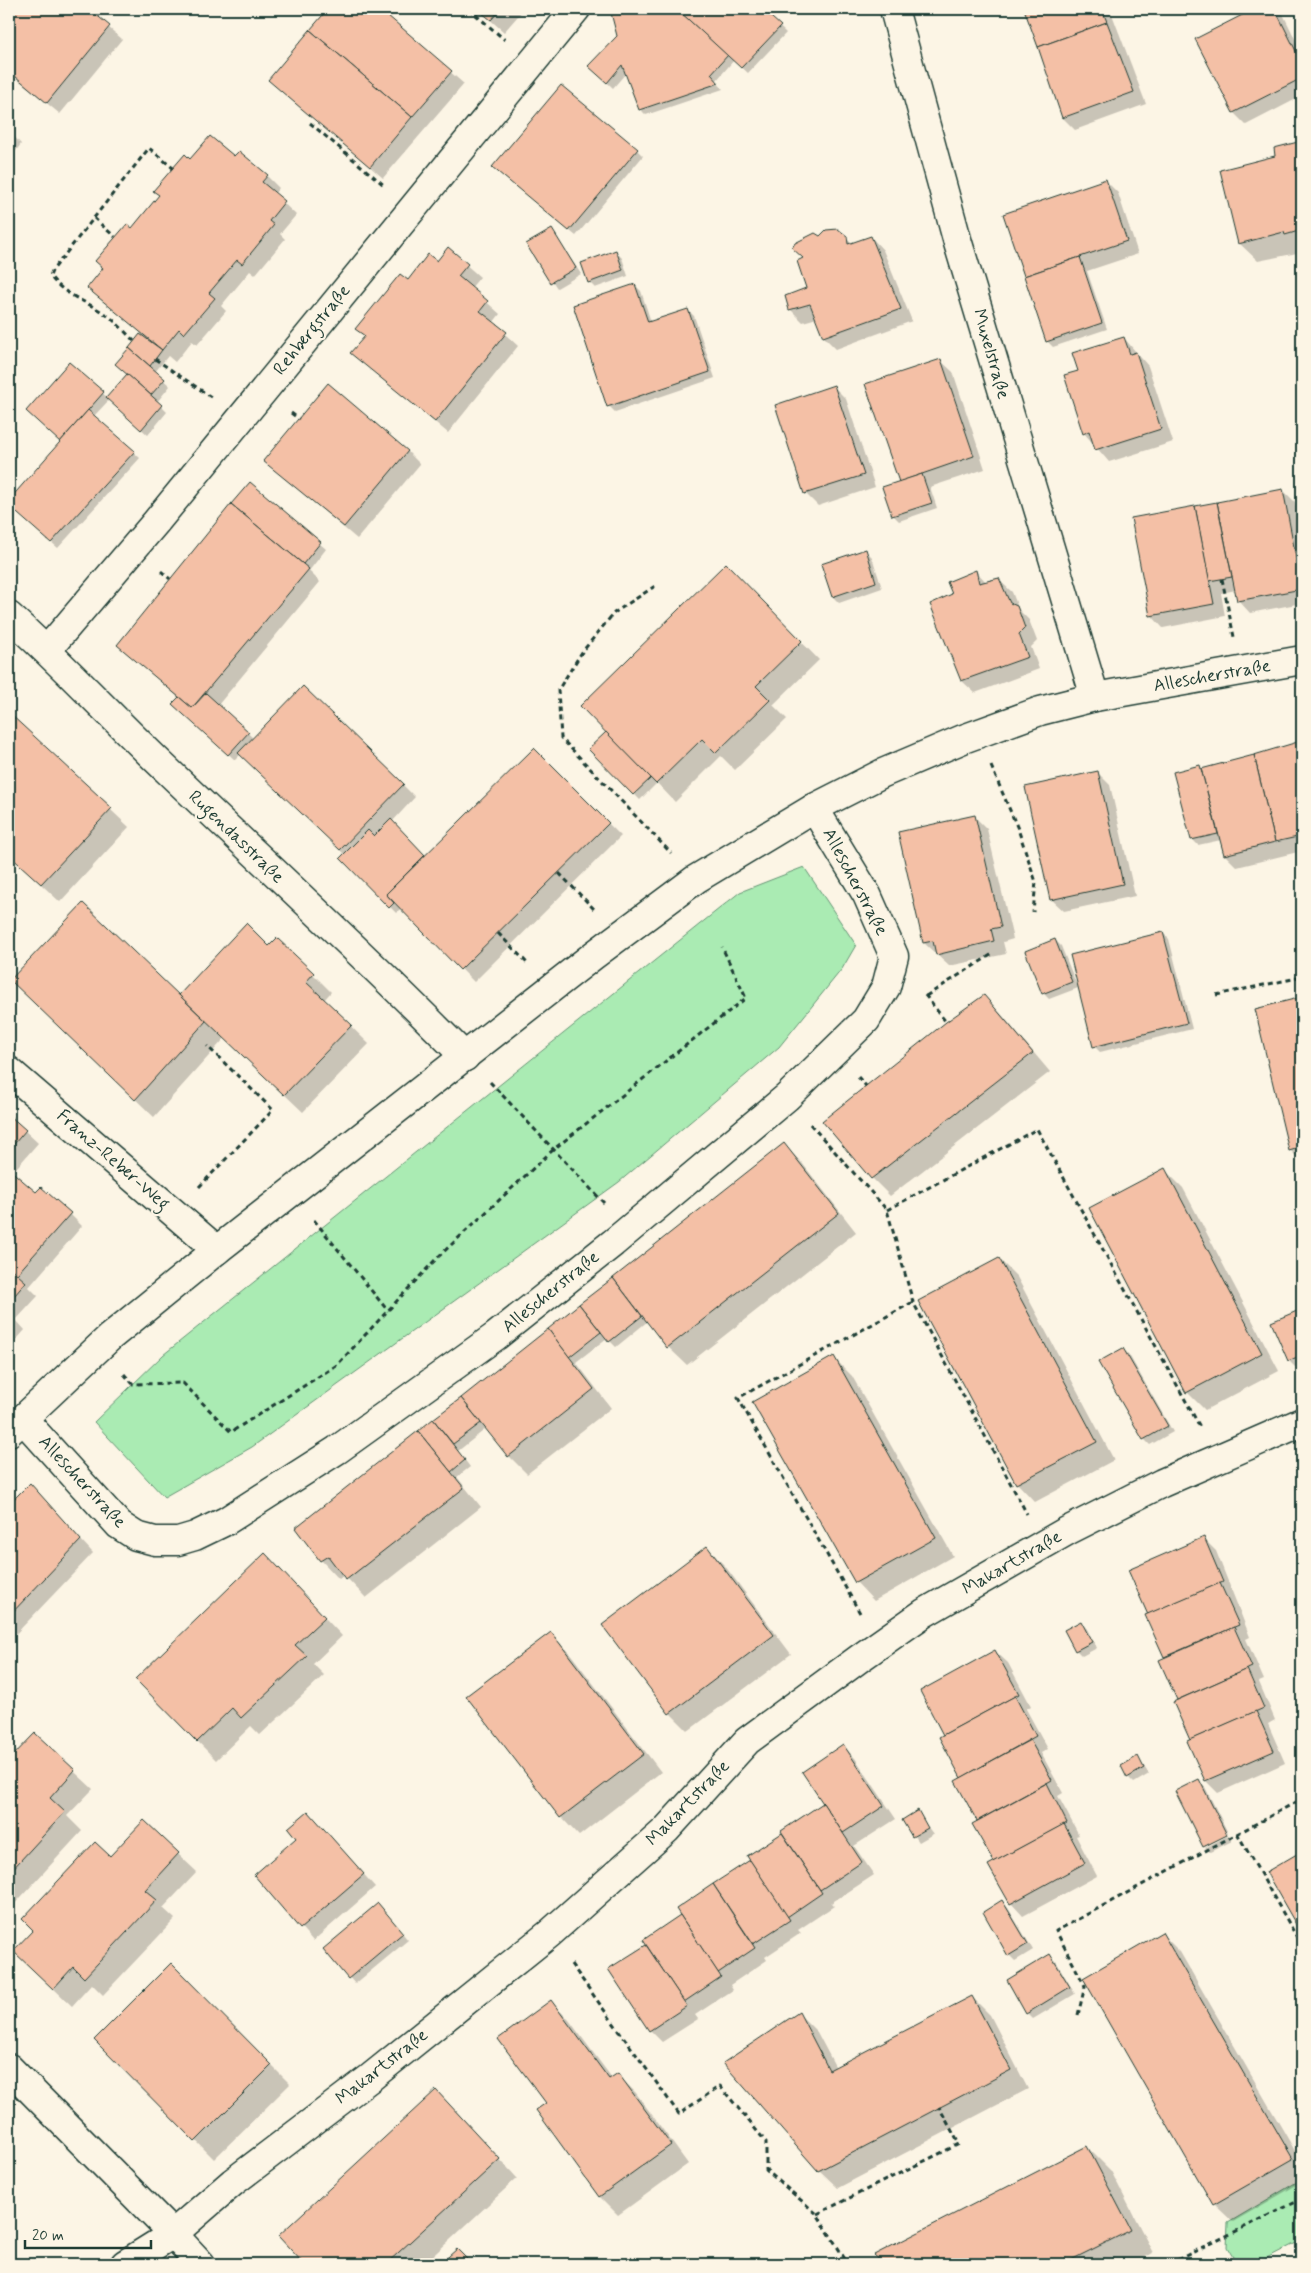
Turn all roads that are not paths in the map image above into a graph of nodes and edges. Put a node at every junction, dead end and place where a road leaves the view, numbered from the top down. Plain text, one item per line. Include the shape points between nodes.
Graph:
1 (576, 9) edge
2 (894, 9) edge
3 (9, 616) edge
4 (47, 650) junction
5 (1302, 660) edge
6 (1094, 697) junction
7 (814, 808) junction
8 (465, 1057) junction
9 (9, 1071) edge
10 (217, 1250) junction
11 (1302, 1422) edge
12 (16, 1426) edge
13 (9, 2068) edge
14 (173, 2234) junction
15 (125, 2264) edge
16 (201, 2264) edge

1 - 4 street, Rehbergstraße via 156,522
2 - 6 street, Muxelstraße via 961,252
3 - 4 street, Rugendasstraße
4 - 8 street, Rugendasstraße via 125,730 416,1006
5 - 6 street, Allescherstraße
6 - 7 street, Allescherstraße via 963,739 883,773
7 - 8 street, Allescherstraße via 696,879
7 - 12 street, Allescherstraße via 866,895 894,956 886,987 866,1020 787,1098 496,1336 337,1450 226,1521 178,1541 136,1536 119,1525
8 - 10 street, Allescherstraße
9 - 10 street, Franz-Reber-Weg
10 - 12 street, Allescherstraße via 99,1349
11 - 14 street, Makartstraße via 1153,1487 1044,1544 924,1613 878,1645 748,1741 666,1830 549,1934 370,2078 232,2182
13 - 14 street
14 - 15 street, Makartstraße
14 - 16 street

